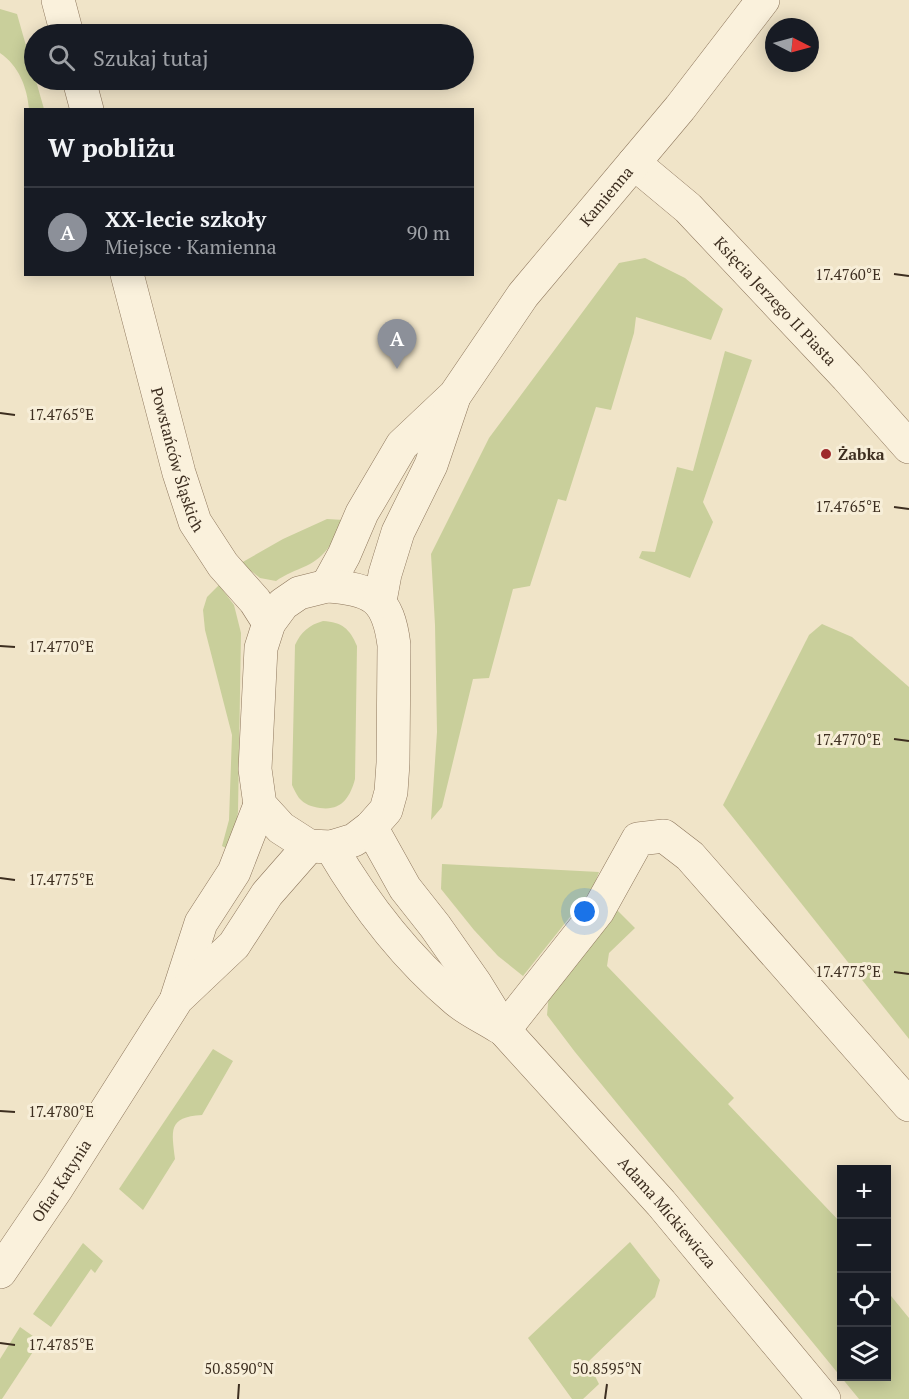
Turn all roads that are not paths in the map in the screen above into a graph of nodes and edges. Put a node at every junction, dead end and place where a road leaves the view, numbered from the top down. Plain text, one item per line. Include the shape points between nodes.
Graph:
1 (58, 0) edge
2 (763, 0) edge
3 (64, 24) edge
4 (82, 90) edge
5 (86, 108) edge
6 (634, 163) junction
7 (128, 276) edge
8 (455, 395) junction
9 (909, 447) edge
10 (327, 586) junction
11 (380, 601) junction
12 (269, 623) junction
13 (260, 805) junction
14 (371, 827) junction
15 (320, 847) junction
16 (177, 999) junction
17 (504, 1030) junction
18 (909, 1105) edge
19 (0, 1272) edge
20 (824, 1399) edge

1 - 3 street
2 - 6 street, Kamienna
4 - 5 street
6 - 8 street, Kamienna via 524,295
6 - 9 street, Księcia Jerzego II Piasta via 688,208
7 - 12 street, Powstańców Śląskich via 195,522
8 - 10 street, Kamienna via 402,445 362,513
8 - 11 street, Kamienna via 431,465 398,532
10 - 11 street via 366,592
10 - 12 street via 299,593 283,604
11 - 14 street via 392,626 394,645 393,763 386,810
12 - 13 street via 261,648 258,703 255,769
13 - 15 street via 281,828
13 - 16 street, Ofiar Katynia via 234,872 201,923
14 - 15 street via 354,840
14 - 17 street, Adama Mickiewicza via 405,888 462,964
15 - 16 street, Ofiar Katynia via 267,894 234,945
15 - 17 street, Adama Mickiewicza via 408,955 458,1002
16 - 19 street, Ofiar Katynia
17 - 18 street via 598,911 638,838 664,836 703,870
17 - 20 street, Adama Mickiewicza via 661,1203

